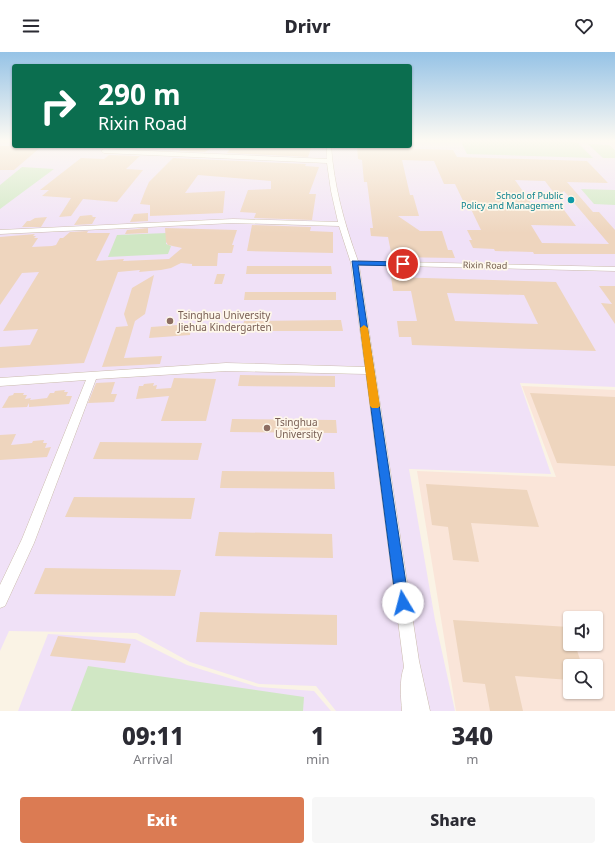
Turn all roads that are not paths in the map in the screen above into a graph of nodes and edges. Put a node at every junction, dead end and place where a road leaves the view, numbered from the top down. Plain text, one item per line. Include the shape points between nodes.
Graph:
1 (331, 171) edge
2 (340, 224) junction
3 (0, 232) edge
4 (355, 263) junction
5 (615, 269) edge
6 (370, 370) junction
7 (92, 377) junction
8 (0, 382) edge
9 (0, 601) edge
10 (411, 661) junction
11 (411, 711) edge
12 (421, 711) edge

1 - 2 street
2 - 3 street via 233,221
2 - 4 street
4 - 5 street, Rixin Road
4 - 6 street
6 - 7 street via 226,367
6 - 10 street
7 - 8 street
7 - 9 street via 27,543
10 - 11 street
10 - 12 street

